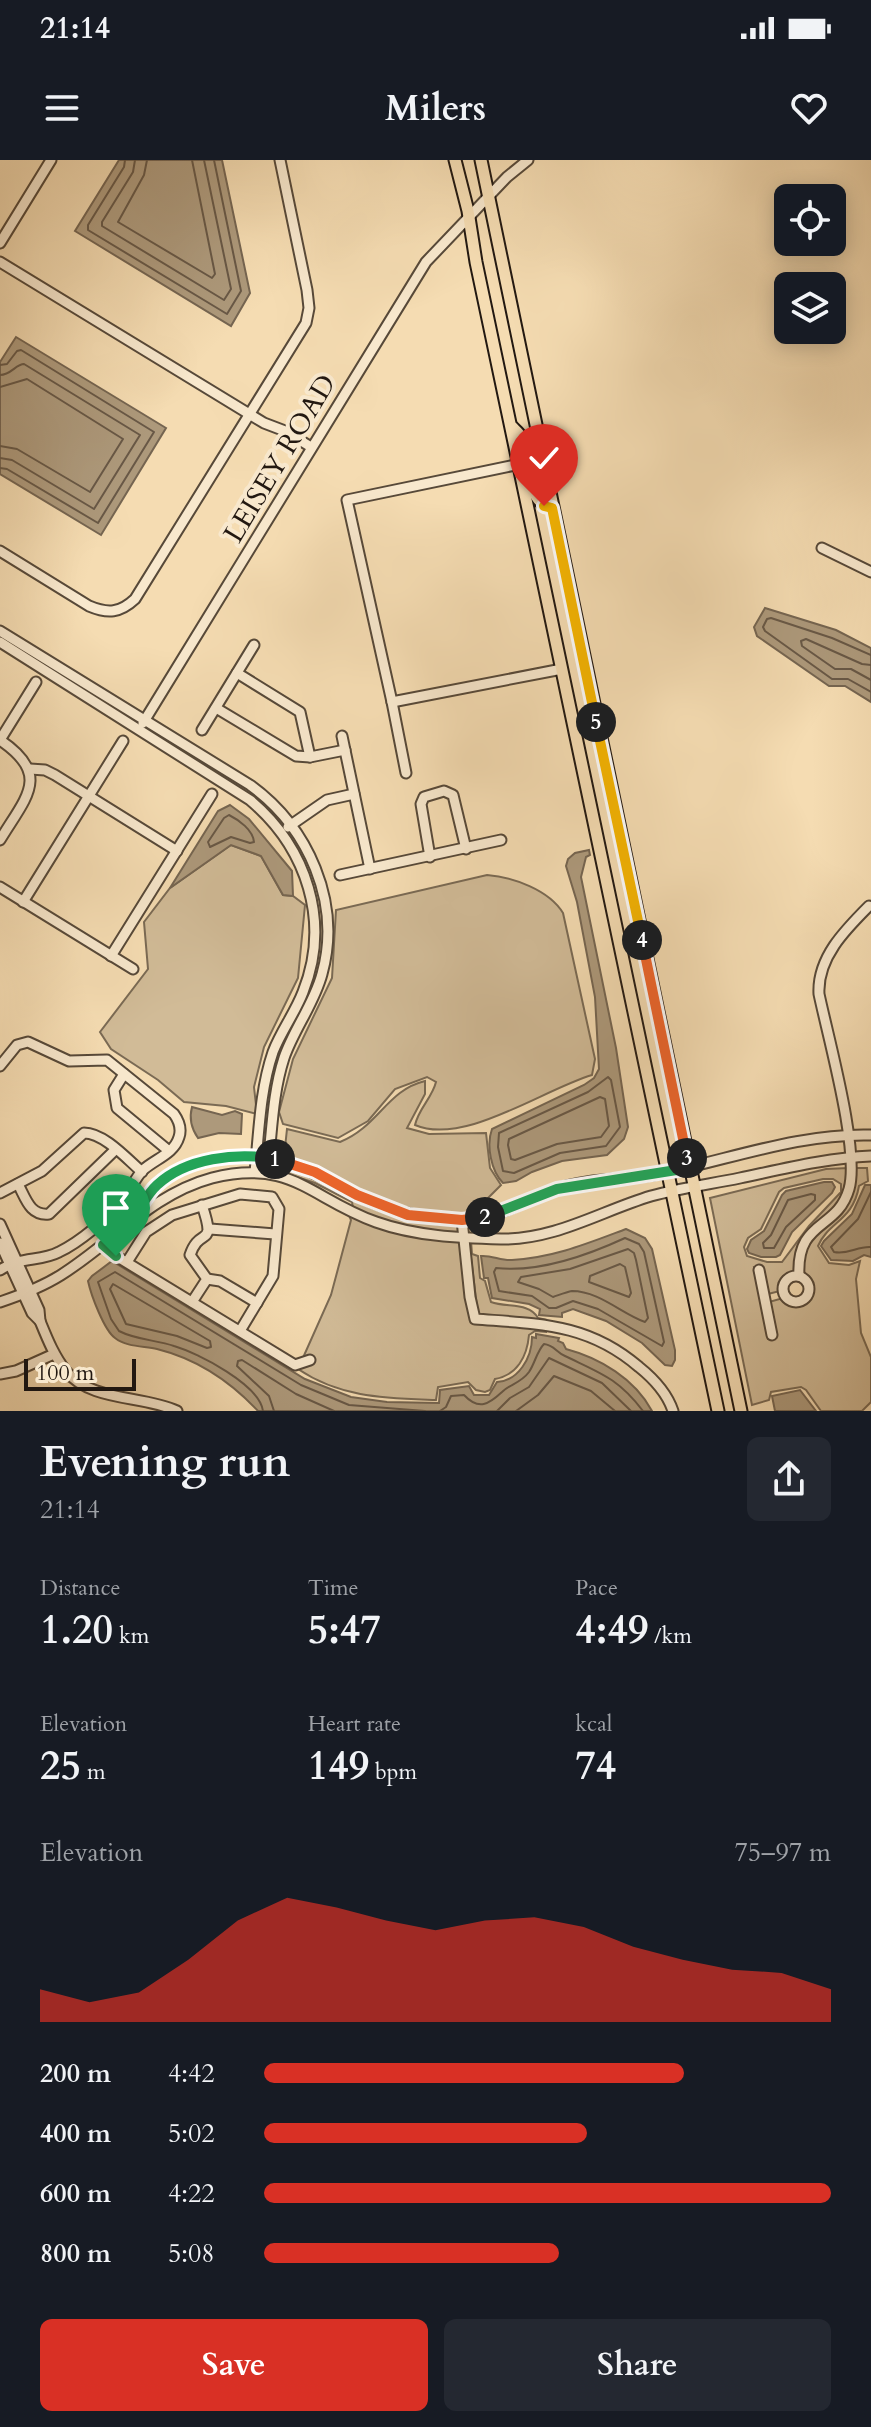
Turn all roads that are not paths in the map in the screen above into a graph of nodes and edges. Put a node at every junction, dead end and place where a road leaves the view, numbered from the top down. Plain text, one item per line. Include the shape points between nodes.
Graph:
1 (51, 160) edge
2 (280, 160) edge
3 (455, 160) edge
4 (481, 160) edge
5 (528, 160) edge
6 (489, 197) junction
7 (469, 218) junction
8 (0, 243) edge
9 (0, 262) edge
10 (249, 414) junction
11 (512, 426) junction
12 (311, 447) junction
13 (520, 464) junction
14 (552, 508) junction
15 (822, 548) dead end
16 (0, 551) edge
17 (871, 572) edge
18 (0, 631) edge
19 (0, 642) edge
20 (254, 645) dead end
21 (562, 669) junction
22 (237, 673) junction
23 (36, 682) dead end
24 (590, 696) junction
25 (392, 702) junction
26 (216, 708) junction
27 (145, 720) junction
28 (139, 730) junction
29 (202, 730) dead end
30 (342, 736) dead end
31 (0, 740) edge
32 (123, 741) dead end
33 (345, 750) junction
34 (310, 757) junction
35 (30, 769) junction
36 (406, 773) dead end
37 (212, 794) dead end
38 (354, 794) junction
39 (89, 796) junction
40 (292, 825) junction
41 (282, 832) junction
42 (0, 840) edge
43 (501, 840) dead end
44 (466, 849) junction
45 (177, 851) junction
46 (430, 857) junction
47 (370, 869) junction
48 (340, 875) dead end
49 (608, 885) junction
50 (0, 887) edge
51 (23, 902) junction
52 (869, 906) dead end
53 (637, 917) junction
54 (111, 956) junction
55 (133, 969) dead end
56 (0, 1066) edge
57 (124, 1074) junction
58 (848, 1134) junction
59 (871, 1135) edge
60 (115, 1150) junction
61 (169, 1151) junction
62 (257, 1156) junction
63 (871, 1156) edge
64 (850, 1157) junction
65 (269, 1158) junction
66 (689, 1168) junction
67 (142, 1172) junction
68 (255, 1172) junction
69 (668, 1172) junction
70 (267, 1173) junction
71 (18, 1184) junction
72 (693, 1187) junction
73 (673, 1192) junction
74 (0, 1193) edge
75 (202, 1205) junction
76 (132, 1219) junction
77 (462, 1220) junction
78 (0, 1224) edge
79 (210, 1229) junction
80 (275, 1234) junction
81 (464, 1237) junction
82 (0, 1243) edge
83 (103, 1245) junction
84 (127, 1262) junction
85 (9, 1265) edge
86 (759, 1270) dead end
87 (799, 1276) junction
88 (207, 1279) junction
89 (26, 1293) junction
90 (785, 1294) junction
91 (764, 1299) junction
92 (0, 1302) edge
93 (192, 1302) junction
94 (257, 1303) junction
95 (240, 1331) junction
96 (772, 1335) dead end
97 (54, 1354) junction
98 (310, 1360) dead end
99 (0, 1374) edge
100 (177, 1411) edge
101 (673, 1411) edge
102 (718, 1411) edge
103 (741, 1411) edge

1 - 8 street
2 - 10 street via 309,308 306,323
3 - 7 main road
4 - 6 main road
5 - 6 street, LEISEY ROAD
6 - 7 street, LEISEY ROAD
6 - 14 main road
7 - 11 main road
7 - 12 street, LEISEY ROAD via 426,262
9 - 10 street
10 - 12 street
10 - 16 street via 127,606 103,612 89,606
11 - 13 main road
11 - 14 main road via 523,439 534,492
12 - 27 street, LEISEY ROAD
13 - 21 main road
13 - 25 street via 347,500
14 - 24 main road
15 - 17 street
18 - 27 street
19 - 28 street
20 - 22 street
21 - 24 main road via 577,673
21 - 25 street
21 - 49 main road
22 - 26 street
22 - 34 street via 300,712
23 - 31 street
24 - 53 main road
25 - 36 street
26 - 29 street
26 - 34 street via 296,756
27 - 28 street, LEISEY ROAD
27 - 40 street via 250,785
28 - 41 street via 242,795
30 - 33 street
31 - 35 street
32 - 39 street
33 - 34 street
33 - 38 street
35 - 39 street via 45,770
35 - 42 street via 31,786
37 - 45 street
38 - 40 street via 327,800
38 - 47 street
39 - 45 street
39 - 51 street
40 - 41 street
40 - 65 street via 319,877 326,956 315,995 278,1078
41 - 62 street via 312,898 314,950 303,991 267,1074
43 - 44 street
44 - 46 street
44 - 46 street via 457,803 444,791 424,797 421,804
45 - 54 street
46 - 47 street
47 - 48 street
49 - 53 main road via 619,907
49 - 69 main road
50 - 51 street
51 - 54 street
52 - 58 street via 847,928 818,978
53 - 66 main road
54 - 55 street
56 - 57 street via 17,1045 28,1042 69,1061 107,1060
57 - 61 street via 114,1090 117,1108
57 - 61 street via 179,1121 180,1135
58 - 59 street
58 - 64 street
58 - 66 street via 799,1140
60 - 67 street
60 - 71 street via 91,1132 84,1133 42,1171
60 - 71 street via 49,1214 32,1210
61 - 67 street
62 - 65 street
62 - 68 street
62 - 76 street via 208,1160 177,1172 157,1185
63 - 64 street
64 - 72 street
64 - 87 street via 848,1191 838,1209 805,1240
65 - 70 street
65 - 77 street via 315,1172 408,1215
66 - 69 street
66 - 72 main road
67 - 85 street via 122,1202 63,1251
68 - 70 street
68 - 76 street via 179,1191
69 - 73 main road
69 - 77 street via 557,1189
70 - 81 street via 405,1232
71 - 74 street
72 - 73 street
72 - 103 main road
73 - 81 street via 549,1233
73 - 102 main road
75 - 79 street
75 - 80 street via 240,1194 272,1197 279,1209
75 - 84 street via 153,1225
76 - 83 street
77 - 81 street
78 - 85 street
79 - 80 street
79 - 88 street via 190,1255
80 - 94 street via 273,1276
81 - 101 street via 475,1319 565,1327 596,1338 645,1372
82 - 85 street
83 - 84 street
83 - 89 street
84 - 93 street
85 - 89 street
86 - 91 street
87 - 90 street via 785,1282
87 - 90 street via 808,1283 806,1297 795,1301
88 - 93 street
88 - 94 street
89 - 92 street
89 - 97 street
90 - 91 street
91 - 96 street
93 - 95 street
94 - 95 street
95 - 98 street via 295,1365
97 - 99 street
97 - 100 street via 67,1373 87,1387

